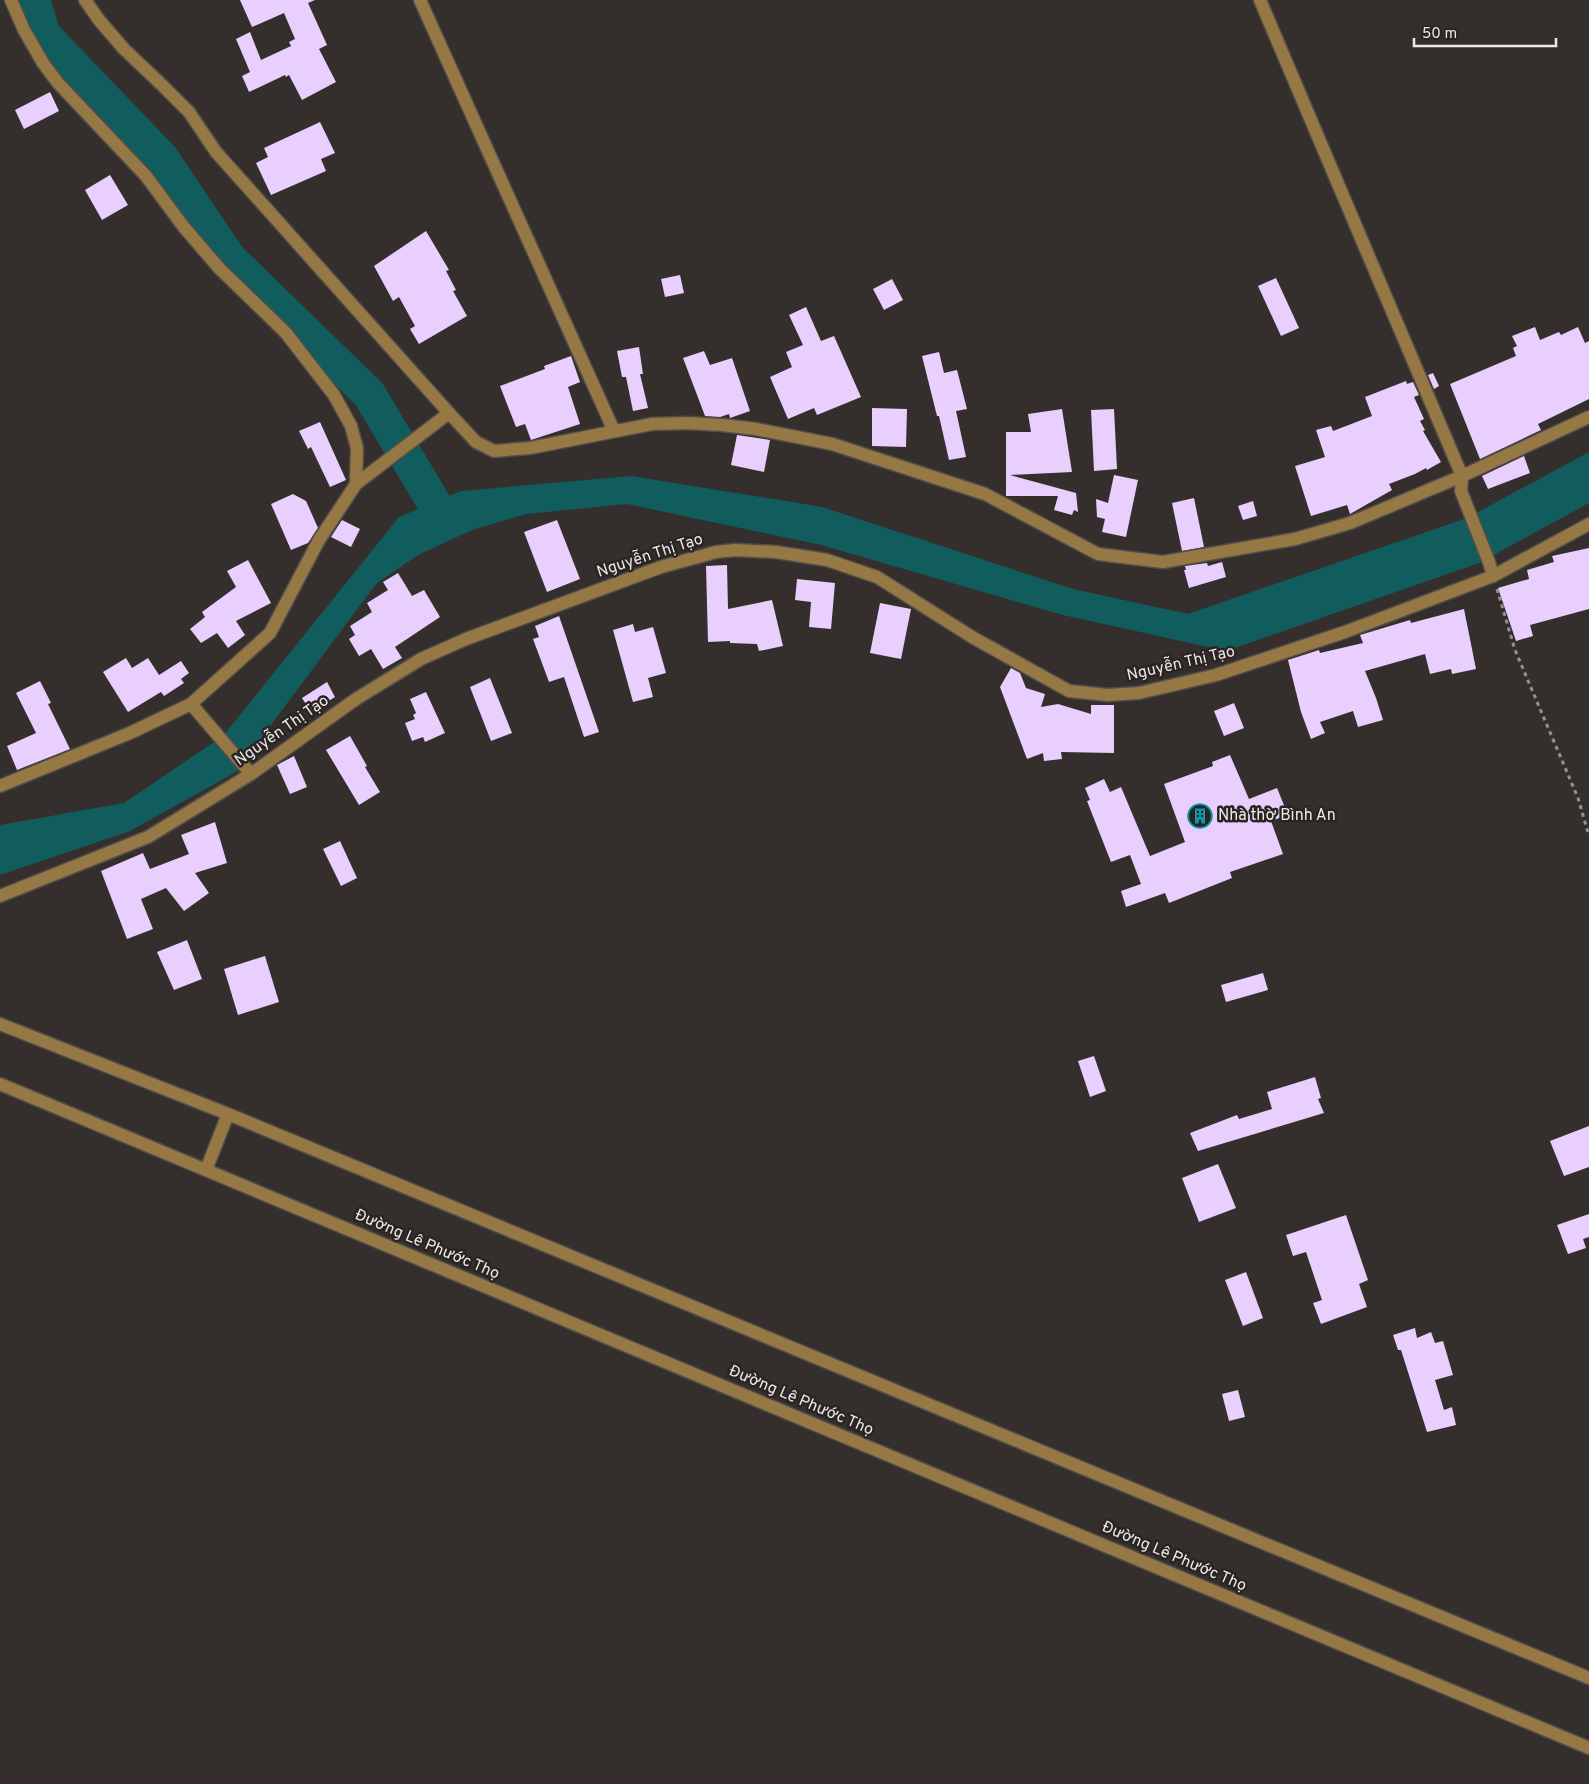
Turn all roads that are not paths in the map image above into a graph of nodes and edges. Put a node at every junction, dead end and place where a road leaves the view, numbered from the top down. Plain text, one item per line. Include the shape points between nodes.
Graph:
1 (12, 0) edge
2 (85, 0) edge
3 (420, 0) edge
4 (1260, 0) edge
5 (449, 413) junction
6 (1589, 416) edge
7 (614, 431) junction
8 (1462, 476) junction
9 (356, 484) junction
10 (1589, 524) edge
11 (1493, 576) junction
12 (190, 704) junction
13 (248, 771) junction
14 (0, 786) edge
15 (0, 896) edge
16 (0, 1024) edge
17 (0, 1084) edge
18 (228, 1114) junction
19 (206, 1170) junction
20 (1589, 1678) edge
21 (1589, 1748) edge

1 - 9 street via 24,30 58,83 146,176 183,226 220,268 286,333 334,395 351,426 357,448
2 - 5 street via 124,49 189,112 216,152
3 - 7 street
4 - 8 street
5 - 7 street via 476,442 494,451 530,448
5 - 9 street
6 - 8 street
7 - 8 street via 652,424 722,425 832,444 985,494 1098,554 1163,562 1295,539 1350,523
8 - 11 street via 1461,491
9 - 12 street via 319,540 270,633
10 - 11 street, Nguyễn Thị Tạo
11 - 13 street, Nguyễn Thị Tạo via 1238,669 1139,693 1108,695 1068,692 876,577 827,560 776,552 716,552 661,567 466,639 421,660
12 - 13 street
12 - 14 street via 130,733
13 - 15 street, Nguyễn Thị Tạo via 148,837
16 - 18 street
17 - 19 street, Đường Lê Phước Thọ
18 - 19 street
18 - 20 street
19 - 21 street, Đường Lê Phước Thọ

